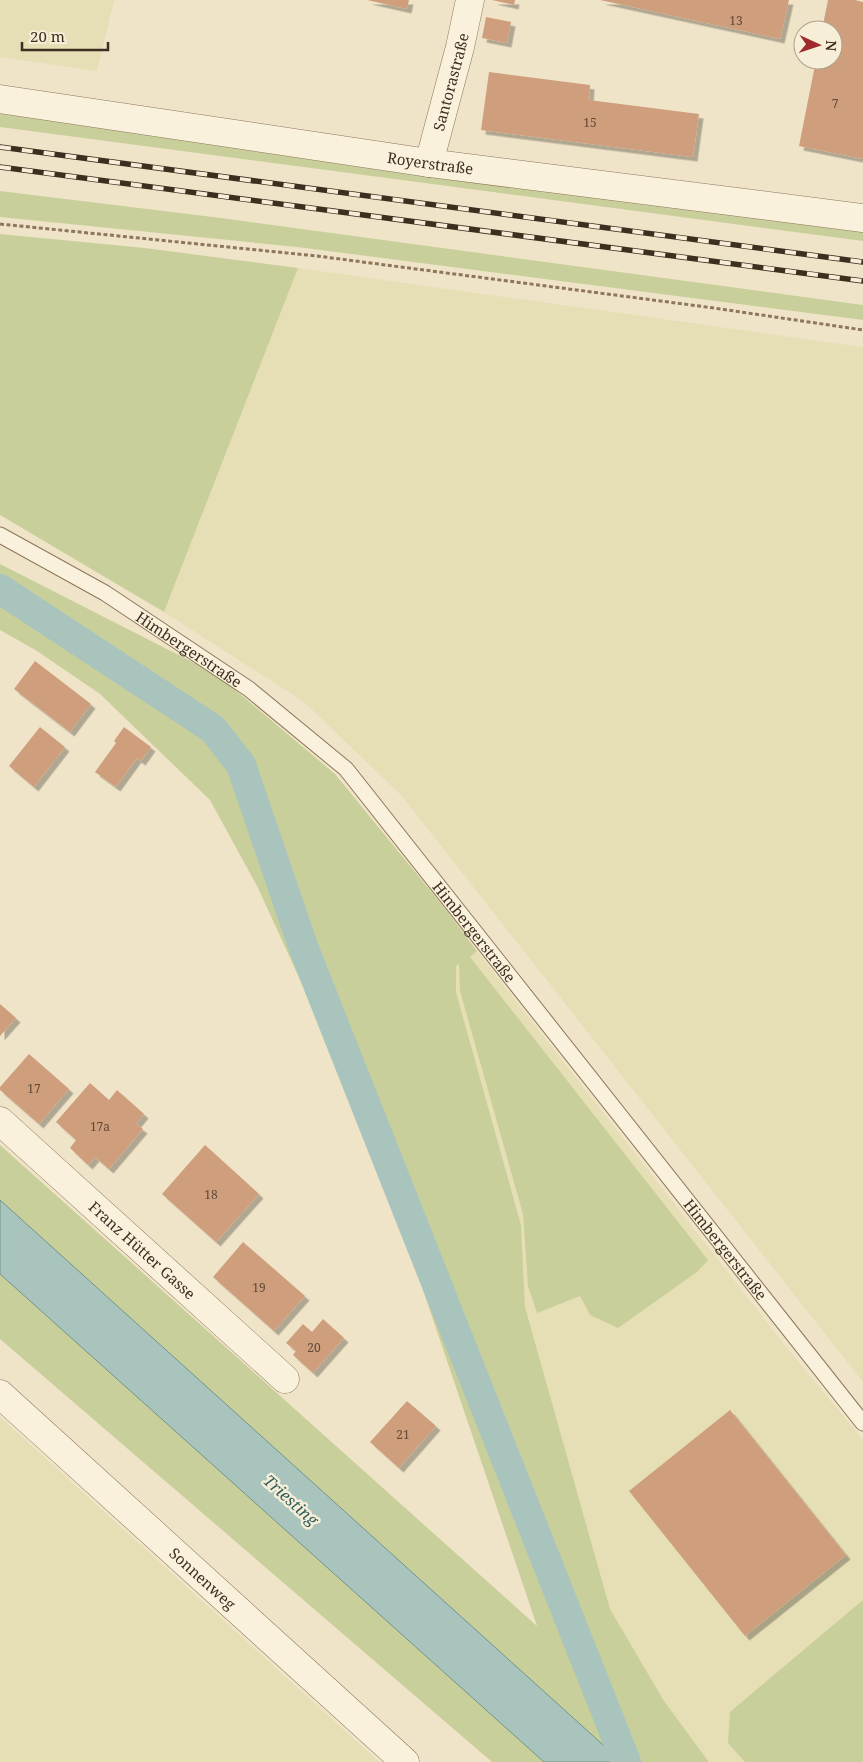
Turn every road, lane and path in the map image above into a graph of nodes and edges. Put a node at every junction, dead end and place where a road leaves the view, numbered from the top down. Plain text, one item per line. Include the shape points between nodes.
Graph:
1 (470, 0) edge
2 (0, 99) edge
3 (429, 163) junction
4 (863, 218) edge
5 (0, 224) edge
6 (863, 330) edge
7 (0, 535) edge
8 (0, 1121) edge
9 (285, 1380) dead end
10 (0, 1394) edge
11 (863, 1423) edge
12 (405, 1762) edge

1 - 3 street, Santorastraße
2 - 3 street, Royerstraße
3 - 4 street, Royerstraße
5 - 6 path via 317,256
7 - 11 lane, Himbergerstraße via 105,593 249,689 346,769
8 - 9 street, Franz Hütter Gasse
10 - 12 street, Sonnenweg

